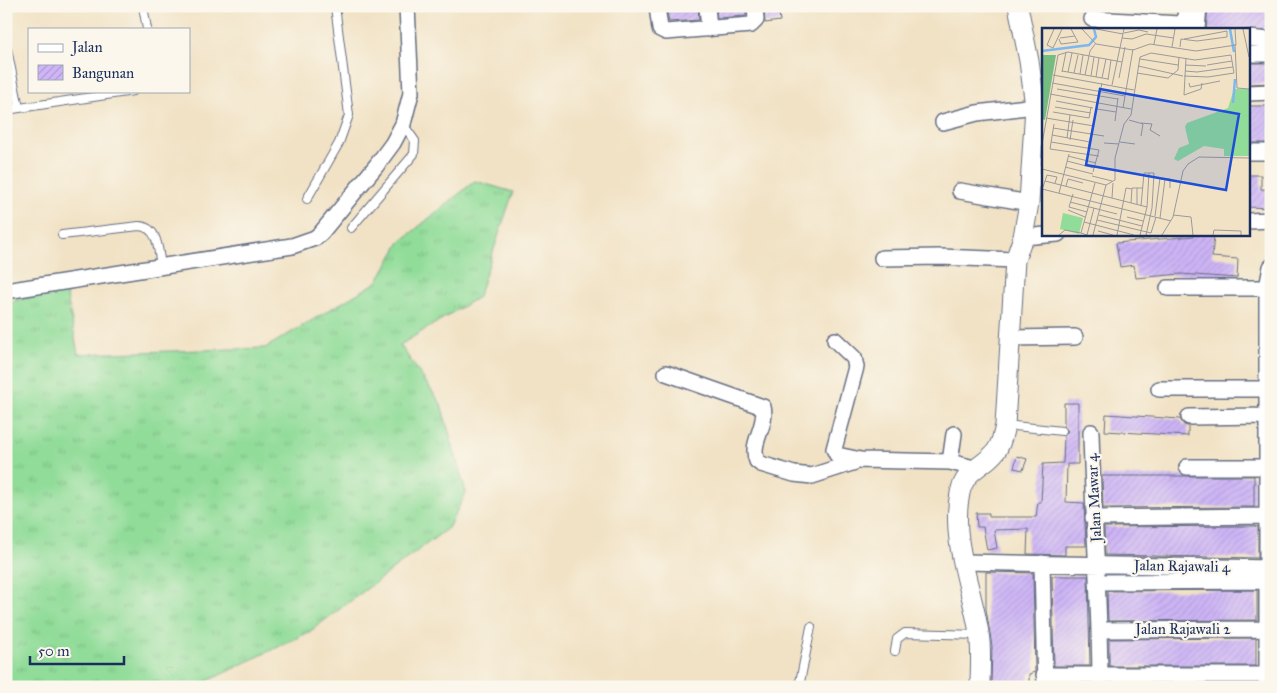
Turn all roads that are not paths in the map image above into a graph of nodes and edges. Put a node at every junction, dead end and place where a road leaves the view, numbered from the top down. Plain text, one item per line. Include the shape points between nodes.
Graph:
1 (142, 6) edge
2 (335, 6) edge
3 (407, 6) edge
4 (657, 6) edge
5 (707, 6) edge
6 (755, 6) edge
7 (1018, 6) edge
8 (1186, 6) edge
9 (1199, 6) edge
10 (1092, 19) dead end
11 (1191, 27) edge
12 (147, 28) edge
13 (709, 29) junction
14 (1250, 38) edge
15 (1271, 40) edge
16 (6, 44) edge
17 (1250, 54) edge
18 (1271, 54) edge
19 (126, 92) edge
20 (1271, 92) edge
21 (1250, 93) edge
22 (1035, 106) junction
23 (19, 108) junction
24 (6, 110) edge
25 (944, 122) dead end
26 (403, 124) junction
27 (1250, 152) edge
28 (1271, 152) edge
29 (960, 191) dead end
30 (306, 199) dead end
31 (1029, 203) junction
32 (1271, 220) edge
33 (1250, 221) edge
34 (351, 228) dead end
35 (62, 235) dead end
36 (1049, 235) edge
37 (1023, 238) junction
38 (882, 258) dead end
39 (1015, 260) junction
40 (161, 266) junction
41 (1271, 267) edge
42 (1168, 288) dead end
43 (1269, 288) edge
44 (6, 290) edge
45 (1010, 338) junction
46 (1075, 338) dead end
47 (835, 340) dead end
48 (1269, 357) edge
49 (666, 373) dead end
50 (1158, 388) dead end
51 (1266, 389) junction
52 (1266, 416) junction
53 (1189, 417) dead end
54 (1004, 425) junction
55 (1062, 431) dead end
56 (1091, 432) dead end
57 (954, 434) dead end
58 (861, 460) junction
59 (950, 462) junction
60 (1187, 467) dead end
61 (1266, 467) junction
62 (974, 468) junction
63 (1266, 516) junction
64 (1093, 518) junction
65 (964, 562) junction
66 (1042, 563) junction
67 (1098, 564) junction
68 (1269, 574) edge
69 (1098, 582) junction
70 (811, 627) dead end
71 (1269, 629) edge
72 (1100, 630) junction
73 (980, 635) junction
74 (894, 651) dead end
75 (1268, 679) edge
76 (1100, 680) edge
77 (1044, 681) edge
78 (799, 687) edge
79 (980, 687) edge

1 - 12 lane
2 - 30 lane via 349,115 339,143
3 - 26 street via 410,93
4 - 13 street via 659,27 663,32
5 - 13 street
6 - 13 street via 754,24
7 - 22 street
8 - 11 street
9 - 11 street
10 - 11 street
14 - 15 street
16 - 23 lane
17 - 18 street
19 - 23 lane
20 - 21 street
22 - 25 street via 977,113
22 - 31 street
23 - 24 lane
26 - 34 lane via 416,141 414,154
26 - 40 street via 393,144 315,238 292,246
27 - 28 street
29 - 31 street
31 - 37 street
32 - 33 street
35 - 40 lane via 139,226 148,228 154,234
36 - 37 street
37 - 39 street
38 - 39 street
39 - 45 street
40 - 44 street
41 - 43 street
42 - 43 street
43 - 48 street
45 - 46 street
45 - 54 street
47 - 58 street via 854,358 856,367 834,451 839,456
48 - 51 street
49 - 58 street via 763,407 764,416 755,452 761,464 812,476
50 - 51 street
51 - 52 street
52 - 53 street
52 - 61 street
54 - 55 lane
54 - 62 street via 995,453
56 - 64 street, Jalan Mawar 4
57 - 59 street
58 - 59 street
59 - 62 street
60 - 61 street
61 - 63 street
62 - 65 street via 963,482 958,503 958,530
63 - 64 street
63 - 68 street
64 - 67 street, Jalan Mawar 4
65 - 66 street, Jalan Rajawali 4
65 - 73 street
66 - 67 street, Jalan Rajawali 4
66 - 77 street
67 - 68 street, Jalan Rajawali 4
67 - 69 street, Jalan Mawar 4
68 - 69 street
68 - 71 street
69 - 72 street, Jalan Mawar 4
70 - 78 lane
71 - 72 street, Jalan Rajawali 2
71 - 75 street
72 - 76 street, Jalan Mawar 4
73 - 74 lane via 905,633 897,639
73 - 79 street
75 - 76 street
76 - 77 street

